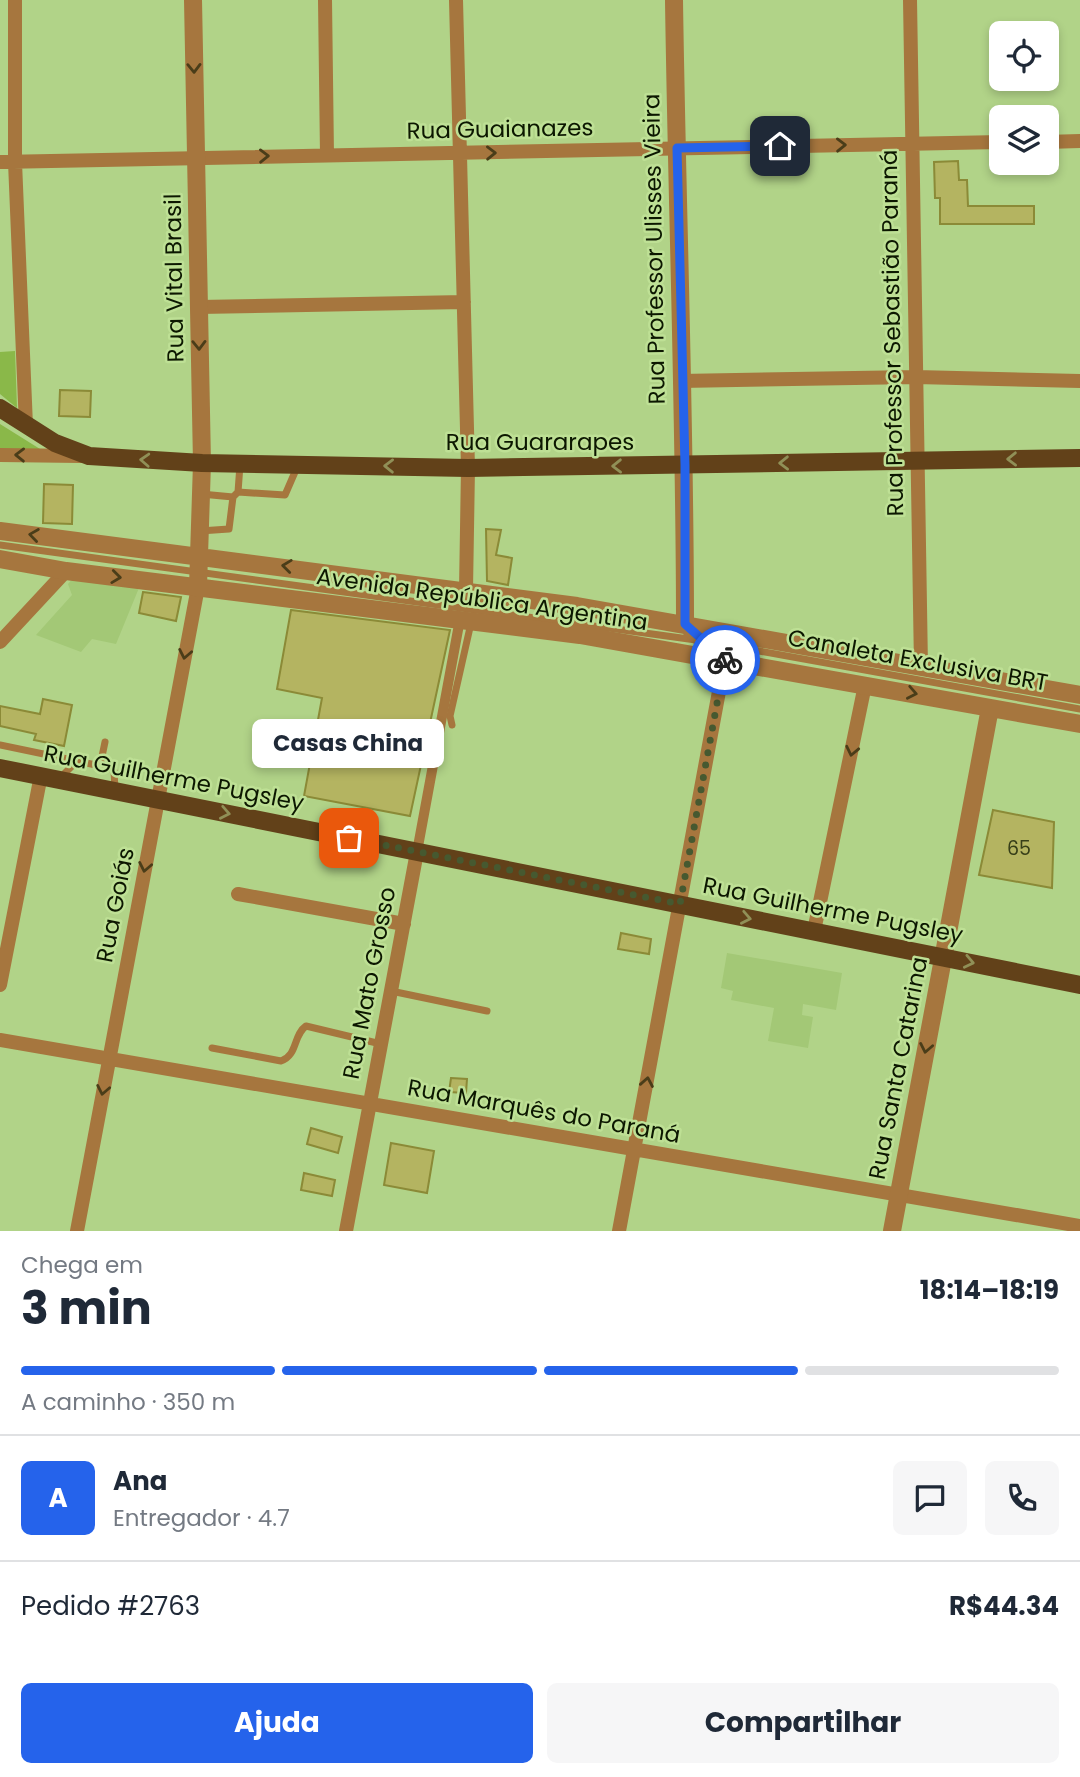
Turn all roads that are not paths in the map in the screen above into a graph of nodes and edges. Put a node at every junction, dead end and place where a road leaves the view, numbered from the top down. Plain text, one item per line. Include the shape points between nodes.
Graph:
1 (15, 0) edge
2 (193, 0) edge
3 (325, 0) edge
4 (456, 0) edge
5 (674, 0) edge
6 (910, 0) edge
7 (1080, 141) edge
8 (989, 142) edge
9 (1059, 142) edge
10 (910, 143) junction
11 (677, 148) junction
12 (462, 153) junction
13 (327, 155) junction
14 (196, 158) junction
15 (0, 162) edge
16 (15, 162) junction
17 (464, 302) junction
18 (199, 307) junction
19 (916, 377) junction
20 (680, 381) junction
21 (1080, 381) edge
22 (0, 408) edge
23 (26, 426) junction
24 (0, 455) edge
25 (89, 456) junction
26 (1080, 458) edge
27 (918, 461) junction
28 (201, 463) junction
29 (240, 464) junction
30 (299, 464) junction
31 (685, 465) junction
32 (468, 468) junction
33 (201, 494) junction
34 (235, 495) junction
35 (0, 531) edge
36 (200, 531) junction
37 (0, 545) edge
38 (0, 559) edge
39 (66, 571) junction
40 (198, 572) junction
41 (466, 590) junction
42 (466, 619) junction
43 (685, 624) junction
44 (0, 642) edge
45 (705, 642) junction
46 (725, 659) junction
47 (921, 666) junction
48 (866, 685) junction
49 (1080, 695) edge
50 (990, 708) junction
51 (1080, 709) edge
52 (1080, 724) edge
53 (452, 725) dead end
54 (105, 742) dead end
55 (0, 745) edge
56 (77, 761) junction
57 (100, 766) junction
58 (0, 768) edge
59 (41, 775) junction
60 (60, 779) junction
61 (115, 790) junction
62 (158, 800) junction
63 (417, 852) junction
64 (238, 894) dead end
65 (680, 904) junction
66 (404, 924) junction
67 (814, 931) junction
68 (944, 957) junction
69 (0, 985) edge
70 (1080, 985) edge
71 (391, 992) junction
72 (487, 1011) dead end
73 (0, 1040) edge
74 (381, 1044) junction
75 (212, 1048) dead end
76 (109, 1059) junction
77 (370, 1104) junction
78 (634, 1149) junction
79 (899, 1195) junction
80 (1080, 1226) edge
81 (77, 1231) edge
82 (346, 1231) edge
83 (619, 1231) edge
84 (892, 1231) edge

1 - 16 street
2 -> 14 street, Rua Vital Brasil
3 - 13 street
4 - 12 street
5 - 11 street, Rua Professor Ulisses Vieira
6 - 10 street, Rua Professor Sebastião Paraná
7 - 9 street
8 - 10 street, Rua Guaianazes
11 -> 10 street, Rua Guaianazes
10 - 19 street, Rua Professor Sebastião Paraná
12 -> 11 street, Rua Guaianazes
11 - 20 street, Rua Professor Ulisses Vieira
12 - 13 street, Rua Guaianazes
12 - 17 street
14 -> 13 street, Rua Guaianazes
14 - 16 street, Rua Guaianazes
14 - 18 street, Rua Vital Brasil
15 - 16 street, Rua Guaianazes
16 - 23 street
17 - 18 street
17 - 32 street
18 -> 28 street, Rua Vital Brasil
19 - 20 street
19 - 21 street
19 - 27 street, Rua Professor Sebastião Paraná
20 - 31 street, Rua Professor Ulisses Vieira
22 - 23 main road
23 - 25 main road
25 -> 24 street, Rua Guararapes
28 -> 25 main road, Rua Guararapes
26 -> 27 main road, Rua Guararapes
27 -> 31 main road, Rua Guararapes
27 - 47 street, Rua Professor Sebastião Paraná
28 - 29 main road, Rua Guararapes
28 - 33 street, Rua Vital Brasil
29 - 30 main road, Rua Guararapes
29 - 34 lane
32 -> 30 main road, Rua Guararapes
30 - 34 lane via 285,495
31 -> 32 main road, Rua Guararapes
31 - 43 street, Rua Professor Ulisses Vieira
32 - 41 street
33 - 34 lane
33 - 36 street, Rua Vital Brasil
34 - 36 lane via 229,529
40 -> 35 street, Avenida República Argentina
36 - 40 street, Rua Vital Brasil
37 - 40 lane, Canaleta Exclusiva BRT
38 - 39 street, Avenida República Argentina
39 -> 40 street, Avenida República Argentina
39 - 44 street
41 -> 40 street, Avenida República Argentina
40 - 42 street, Avenida República Argentina
40 - 45 lane, Canaleta Exclusiva BRT
40 -> 62 street, Rua Goiás
41 - 43 street, Avenida República Argentina
42 - 46 street, Avenida República Argentina
42 - 53 lane
42 - 63 street, Rua Mato Grosso
43 - 45 street
43 - 47 street, Avenida República Argentina
45 - 46 street
45 - 51 lane, Canaleta Exclusiva BRT
46 - 48 street, Avenida República Argentina
46 - 65 street
47 - 49 street, Avenida República Argentina
48 -> 50 street, Avenida República Argentina
48 -> 67 street
50 - 52 street, Avenida República Argentina
50 - 68 street, Rua Santa Catarina
54 - 57 lane
55 - 56 lane
56 - 57 lane
56 - 60 lane
57 - 61 lane via 114,771
58 - 59 main road, Rua Guilherme Pugsley
59 - 60 main road, Rua Guilherme Pugsley
59 - 69 street
60 - 61 main road, Rua Guilherme Pugsley
61 - 62 main road, Rua Guilherme Pugsley
62 -> 63 main road, Rua Guilherme Pugsley
62 -> 76 street, Rua Goiás
63 - 65 main road, Rua Guilherme Pugsley
63 - 66 street, Rua Mato Grosso
64 - 66 street
65 -> 67 main road, Rua Guilherme Pugsley
78 -> 65 street
66 - 71 street, Rua Mato Grosso
67 - 68 main road, Rua Guilherme Pugsley
68 -> 70 main road, Rua Guilherme Pugsley
68 -> 79 street, Rua Santa Catarina
71 - 72 lane
71 - 74 street, Rua Mato Grosso
73 - 76 street, Rua Marquês do Paraná
74 - 75 lane via 306,1026 293,1052 281,1061
74 - 77 street, Rua Mato Grosso
76 - 77 street, Rua Marquês do Paraná
76 -> 81 street, Rua Goiás
77 - 78 street, Rua Marquês do Paraná
77 - 82 street, Rua Mato Grosso
78 - 79 street, Rua Marquês do Paraná
78 - 83 street
79 - 80 street, Rua Marquês do Paraná
79 - 84 street, Rua Santa Catarina

